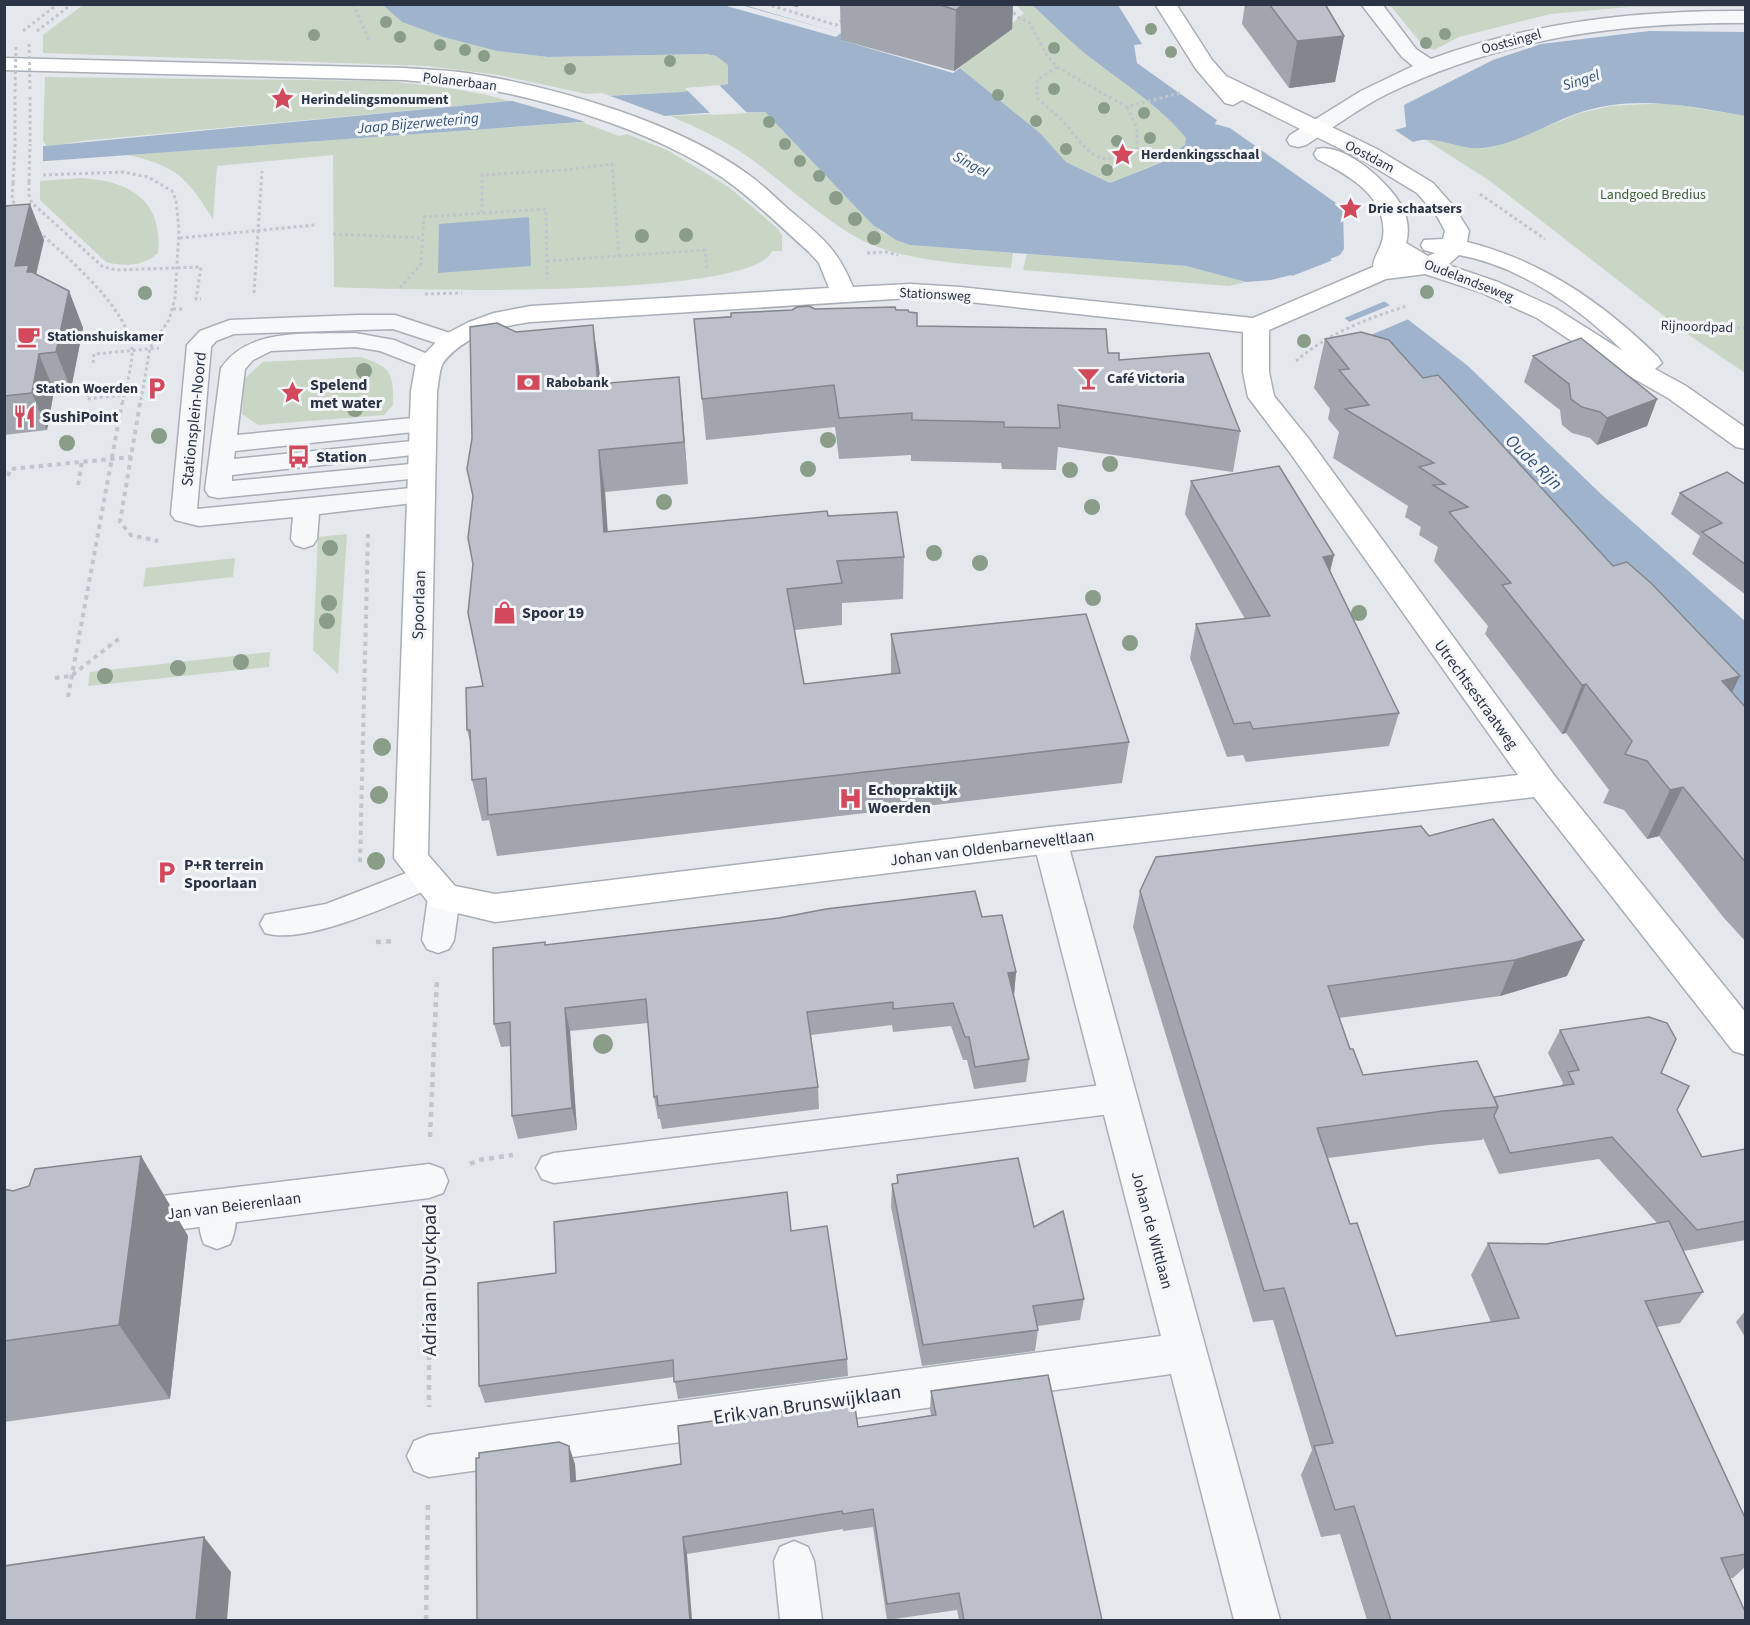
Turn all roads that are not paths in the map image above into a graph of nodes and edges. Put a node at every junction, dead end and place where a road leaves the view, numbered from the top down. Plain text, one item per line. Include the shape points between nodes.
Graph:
1 (1165, 4) edge
2 (1371, 4) edge
3 (1746, 17) edge
4 (4, 64) edge
5 (1428, 68) junction
6 (1307, 134) junction
7 (1392, 245) junction
8 (1454, 246) junction
9 (1427, 266) junction
10 (1371, 276) junction
11 (844, 294) junction
12 (1256, 326) junction
13 (451, 341) junction
14 (429, 363) junction
15 (1677, 392) junction
16 (1746, 441) edge
17 (222, 456) junction
18 (422, 460) junction
19 (306, 508) junction
20 (304, 539) dead end
21 (1542, 784) junction
22 (1050, 840) junction
23 (436, 887) junction
24 (276, 924) dead end
25 (438, 940) road end
26 (1746, 1040) edge
27 (1118, 1098) junction
28 (554, 1168) road end
29 (429, 1181) road end
30 (96, 1222) edge
31 (1185, 1352) junction
32 (429, 1456) road end
33 (794, 1561) dead end
34 (801, 1620) edge
35 (1257, 1620) edge

1 - 6 main road, Oostdam via 1204,64 1220,81
2 - 5 street via 1409,53
3 - 5 street, Oostsingel via 1644,17 1572,27 1496,43
4 - 11 main road, Polanerbaan via 405,74 471,80 533,92 638,126 695,152 741,180 818,247 830,261
5 - 6 street, Oostsingel via 1377,91
6 - 7 main road, Oostdam via 1359,173 1387,200 1394,218
6 - 8 main road, Oostdam via 1369,154 1425,188 1457,231
7 - 8 main road, Oudelandseweg
7 - 9 main road, Oudelandseweg
7 - 10 main road
8 - 9 main road via 1444,258
8 - 15 main road, Oudelandseweg via 1513,266 1565,293 1631,344
9 - 10 main road, Stationsweg
9 - 15 main road, Oudelandseweg via 1489,287 1546,313 1603,351
10 - 12 main road, Stationsweg
11 - 12 main road, Stationsweg via 960,294
11 - 13 main road, Stationsweg via 531,314 504,318
12 - 21 main road, Utrechtsestraatweg via 1256,372 1261,397
13 - 14 main road
13 - 19 lane, Stationsplein-Noord via 395,322 358,322 230,327 208,336 199,345 184,514 199,518
14 - 17 lane, Stationsplein-Noord via 386,345 355,340 266,344 244,355 233,368
14 - 18 main road, Spoorlaan
15 - 16 main road, Oudelandseweg
17 - 18 lane, Stationsplein-Noord
17 - 18 lane, Stationsplein-Noord via 218,490
18 - 19 lane, Stationsplein-Noord
18 - 23 main road, Spoorlaan via 411,858
19 - 20 lane
21 - 22 main road, Johan van Oldenbarneveltlaan
21 - 26 main road, Utrechtsestraatweg
22 - 23 main road, Johan van Oldenbarneveltlaan via 495,909
22 - 27 street, Johan de Wittlaan
23 - 24 lane via 326,916
23 - 25 lane
27 - 28 lane
27 - 31 street, Johan de Wittlaan
29 - 30 street, Jan van Beierenlaan via 218,1220
31 - 32 street, Erik van Brunswijklaan
31 - 35 street, Johan de Wittlaan
33 - 34 lane

